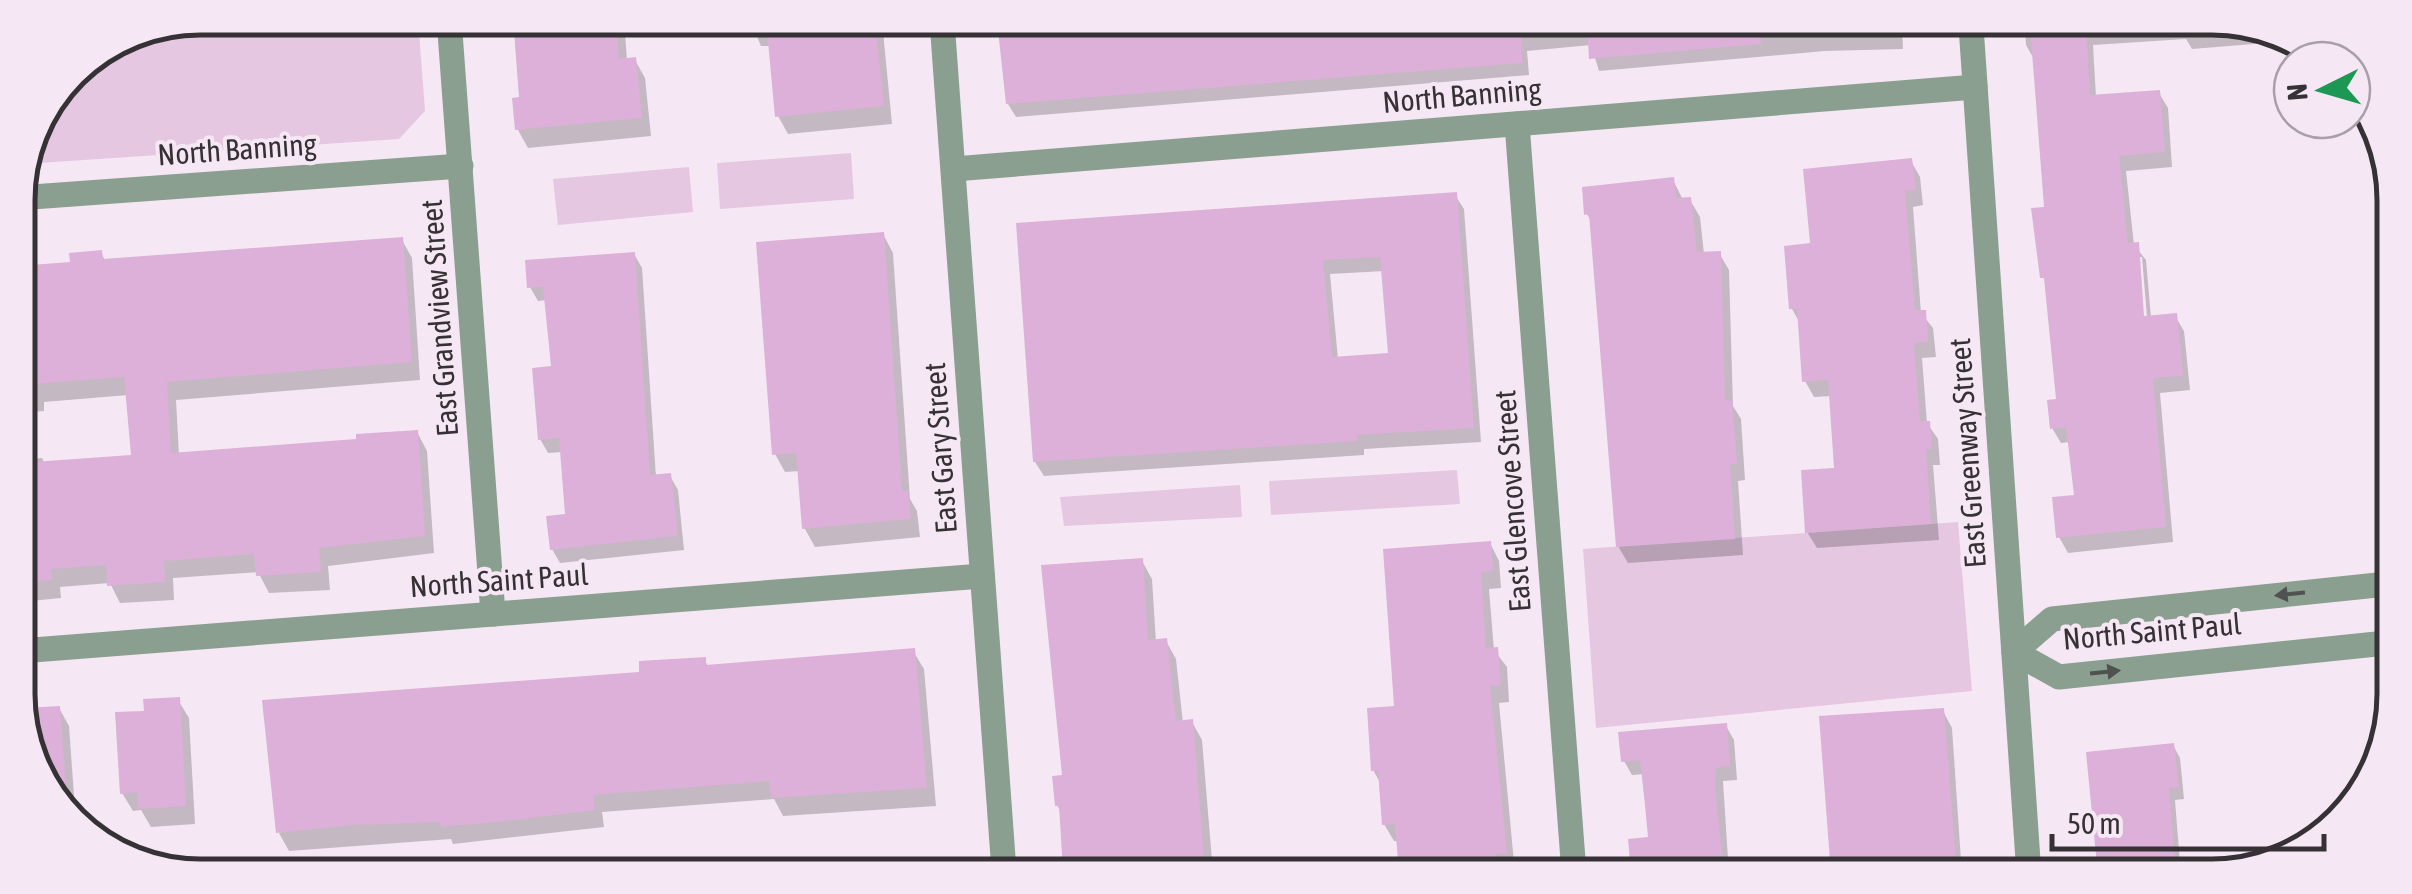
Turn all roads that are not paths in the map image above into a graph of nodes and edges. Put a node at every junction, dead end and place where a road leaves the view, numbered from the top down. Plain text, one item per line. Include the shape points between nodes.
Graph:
1 (450, 35) edge
2 (943, 35) edge
3 (1972, 35) edge
4 (1976, 87) junction
5 (1517, 124) junction
6 (461, 166) junction
7 (954, 169) junction
8 (35, 197) edge
9 (982, 576) junction
10 (2377, 585) edge
11 (493, 614) junction
12 (2377, 643) edge
13 (35, 649) edge
14 (2014, 652) junction
15 (1003, 859) edge
16 (1573, 859) edge
17 (2028, 859) edge

1 - 6 street, East Grandview Street
2 - 7 street, East Gary Street
3 - 4 street, East Greenway Street
4 - 5 street, North Banning
4 - 14 street, East Greenway Street
5 - 7 street, North Banning
5 - 16 street, East Glencove Street
6 - 8 street, North Banning
6 - 11 street, East Grandview Street
7 - 9 street, East Gary Street
9 - 11 street, North Saint Paul
9 - 15 street, East Gary Street
10 -> 14 street, North Saint Paul via 2052,619
11 - 13 street, North Saint Paul
14 -> 12 street, North Saint Paul via 2059,677
14 - 17 street, East Greenway Street

